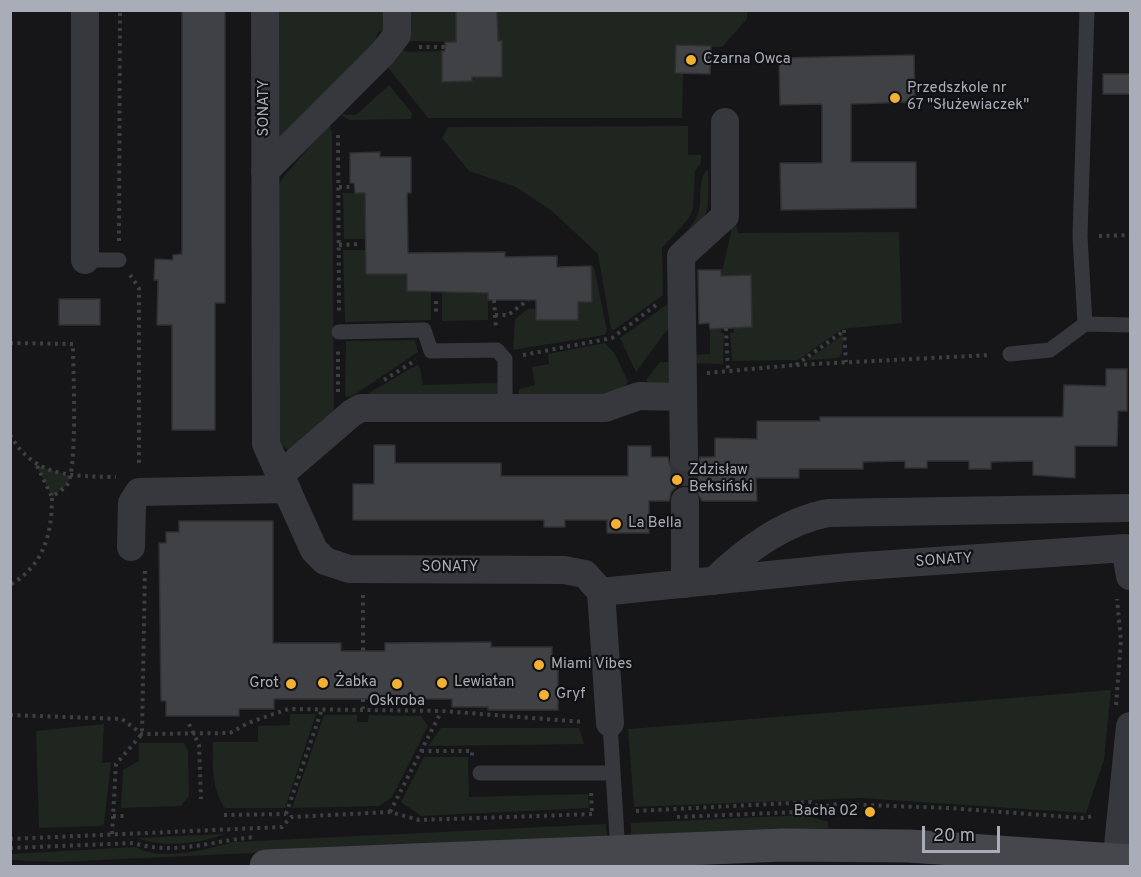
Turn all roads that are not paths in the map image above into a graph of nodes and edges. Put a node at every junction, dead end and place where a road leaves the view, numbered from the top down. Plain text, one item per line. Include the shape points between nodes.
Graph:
1 (85, 10) edge
2 (265, 10) edge
3 (397, 10) edge
4 (1087, 10) edge
5 (725, 122) dead end
6 (266, 171) junction
7 (85, 260) joint
8 (119, 260) road end
9 (1085, 324) junction
10 (1131, 325) edge
11 (339, 332) road end
12 (1010, 354) road end
13 (683, 386) junction
14 (505, 407) junction
15 (684, 457) tunnel mouth
16 (284, 482) junction
17 (685, 501) tunnel mouth
18 (1131, 508) edge
19 (1122, 548) edge
20 (138, 551) road end
21 (1131, 576) edge
22 (714, 581) junction
23 (685, 584) junction
24 (601, 592) junction
25 (1123, 721) edge
26 (610, 723) joint
27 (613, 772) junction
28 (480, 773) road end
29 (618, 853) junction
30 (1121, 863) edge
31 (266, 867) edge

1 - 7 street
2 - 6 street, SONATY
3 - 6 street via 397,35 328,111
4 - 9 lane via 1080,236
5 - 13 street via 724,216 681,256
6 - 16 street, SONATY via 266,444
7 - 8 lane
9 - 10 lane
9 - 12 lane via 1050,350
11 - 14 lane via 424,330 431,351 501,354
13 - 14 street via 605,408
13 - 15 street
14 - 16 street via 361,408 337,425
16 - 20 street via 139,492 132,503
16 - 24 street, SONATY via 314,550 331,564 349,569 546,568 585,574
17 - 23 street
18 - 22 street via 810,516 740,555
19 - 21 street
19 - 22 street, SONATY via 848,567
22 - 23 street, SONATY
23 - 24 street, SONATY
24 - 26 street
25 - 30 street
26 - 27 lane
27 - 28 lane
27 - 29 lane
29 - 30 street via 784,845 909,846
29 - 31 street

